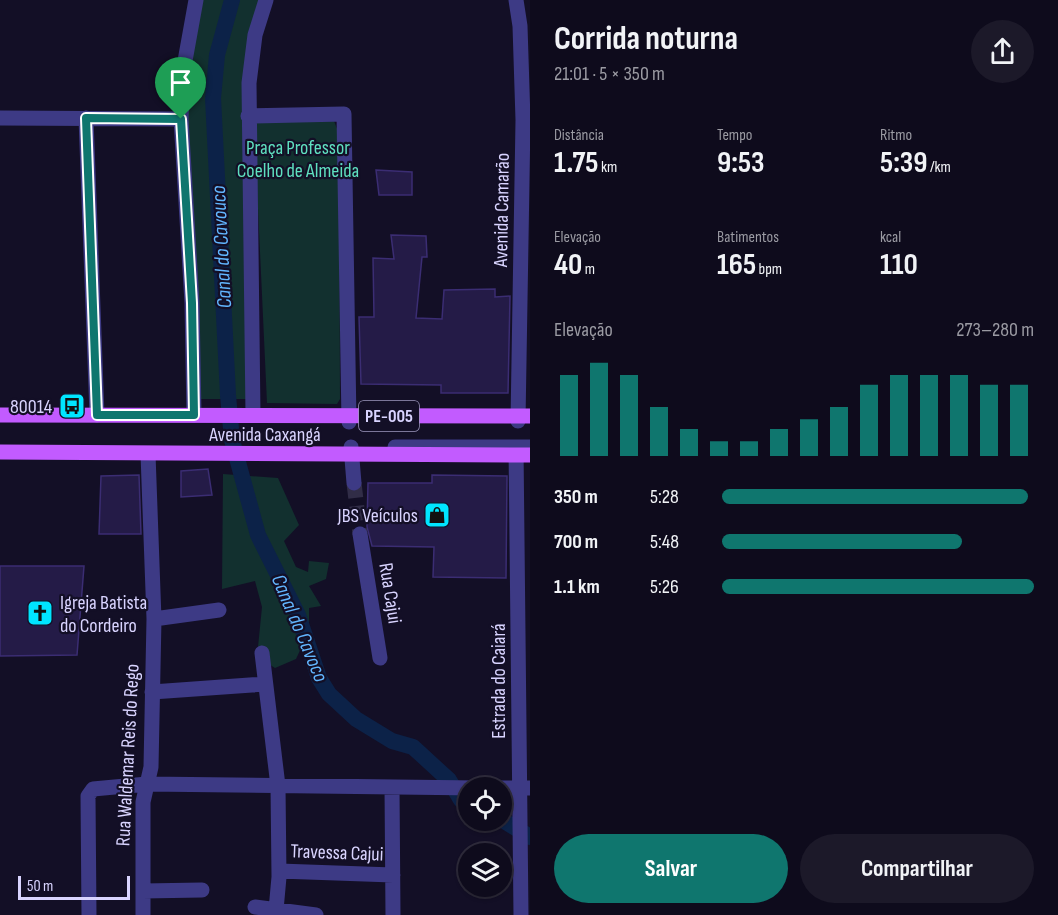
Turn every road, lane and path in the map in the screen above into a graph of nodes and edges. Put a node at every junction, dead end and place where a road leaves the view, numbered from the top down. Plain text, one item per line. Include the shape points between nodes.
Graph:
1 (196, 0) edge
2 (266, 0) edge
3 (516, 0) edge
4 (525, 23) edge
5 (248, 116) junction
6 (0, 118) edge
7 (86, 118) junction
8 (181, 119) junction
9 (526, 120) edge
10 (0, 415) edge
11 (97, 415) junction
12 (197, 417) junction
13 (251, 418) junction
14 (524, 418) edge
15 (349, 419) junction
16 (0, 422) edge
17 (0, 446) edge
18 (194, 450) junction
19 (351, 451) junction
20 (523, 451) edge
21 (0, 452) edge
22 (148, 454) junction
23 (354, 483) tunnel mouth
24 (360, 534) tunnel mouth
25 (219, 610) dead end
26 (524, 614) edge
27 (154, 619) junction
28 (262, 653) dead end
29 (380, 658) dead end
30 (265, 684) junction
31 (152, 692) junction
32 (147, 784) junction
33 (278, 786) junction
34 (393, 787) junction
35 (458, 788) edge
36 (525, 788) edge
37 (279, 871) junction
38 (393, 874) junction
39 (202, 890) dead end
40 (143, 891) junction
41 (255, 907) dead end
42 (276, 910) junction
43 (89, 915) edge
44 (142, 915) edge
45 (316, 915) edge
46 (393, 915) edge
47 (521, 915) edge

1 - 8 street via 183,72
2 - 5 street via 255,35
3 - 4 street, Avenida Camarão
4 - 9 street, Avenida Camarão
5 - 13 street
5 - 15 street via 344,114
6 - 7 street
7 - 8 street
7 - 11 street
8 - 12 street
9 - 14 street, Avenida Camarão
10 - 11 main road, Avenida Caxangá / PE-005
11 - 12 main road, Avenida Caxangá / PE-005
12 - 13 main road, Avenida Caxangá / PE-005
12 - 16 street
13 - 15 main road, Avenida Caxangá / PE-005
14 - 15 main road, Avenida Caxangá / PE-005
17 - 18 street
18 - 19 main road, Avenida Caxangá / PE-005
18 - 22 main road, Avenida Caxangá / PE-005
19 - 20 main road, Avenida Caxangá / PE-005
19 - 23 street
20 - 26 street, Estrada do Caiará
21 - 22 main road, Avenida Caxangá / PE-005
22 - 27 street, Rua Waldemar Reis do Rego
24 - 29 street, Rua Cajui
25 - 27 street
26 - 36 street, Estrada do Caiará
27 - 31 street, Rua Waldemar Reis do Rego
28 - 30 street
30 - 31 street
30 - 33 street
31 - 32 street, Rua Waldemar Reis do Rego via 151,766
32 - 33 street
32 - 40 street, Rua Waldemar Reis do Rego via 143,802
32 - 43 street via 89,792
33 - 34 street
33 - 37 street
34 - 35 street
34 - 38 street
36 - 47 street, Estrada do Caiará via 520,843
37 - 38 street, Travessa Cajui
37 - 42 street
38 - 46 street
39 - 40 street
40 - 44 street, Rua Waldemar Reis do Rego
41 - 42 street
42 - 45 street

